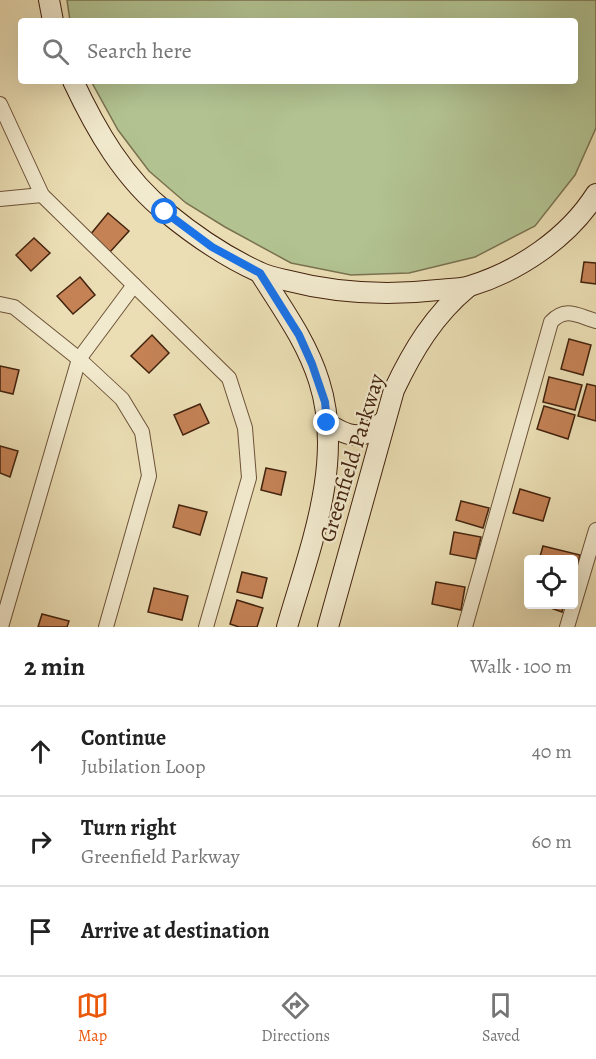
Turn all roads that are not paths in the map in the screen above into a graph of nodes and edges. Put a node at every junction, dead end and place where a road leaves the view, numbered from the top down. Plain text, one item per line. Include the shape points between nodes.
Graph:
1 (49, 0) edge
2 (52, 18) edge
3 (74, 84) edge
4 (0, 104) edge
5 (596, 194) edge
6 (42, 195) junction
7 (0, 199) edge
8 (260, 273) junction
9 (134, 285) junction
10 (468, 287) junction
11 (0, 304) edge
12 (596, 321) edge
13 (79, 359) junction
14 (384, 421) junction
15 (327, 423) junction
16 (596, 530) edge
17 (1, 627) edge
18 (106, 627) edge
19 (206, 627) edge
20 (287, 627) edge
21 (328, 627) edge
22 (465, 627) edge
23 (567, 627) edge

1 - 2 main road
3 - 8 main road via 111,151 165,212 212,247
4 - 6 street
5 - 10 main road via 548,246 517,267
6 - 7 street
6 - 9 street
8 - 10 main road via 341,291 420,292
8 - 15 main road, Greenfield Parkway via 299,335 312,364 325,402
9 - 13 street
9 - 19 street via 229,378 246,428 249,478
10 - 14 main road, Greenfield Parkway via 442,311 420,341 394,390
11 - 13 street via 15,307
12 - 22 street via 568,312 551,322
13 - 17 street
13 - 18 street via 122,399 142,432 149,476
14 - 15 main road via 360,436 343,434
14 - 21 main road, Greenfield Parkway
15 - 20 main road, Greenfield Parkway via 327,468 320,507
16 - 23 street

